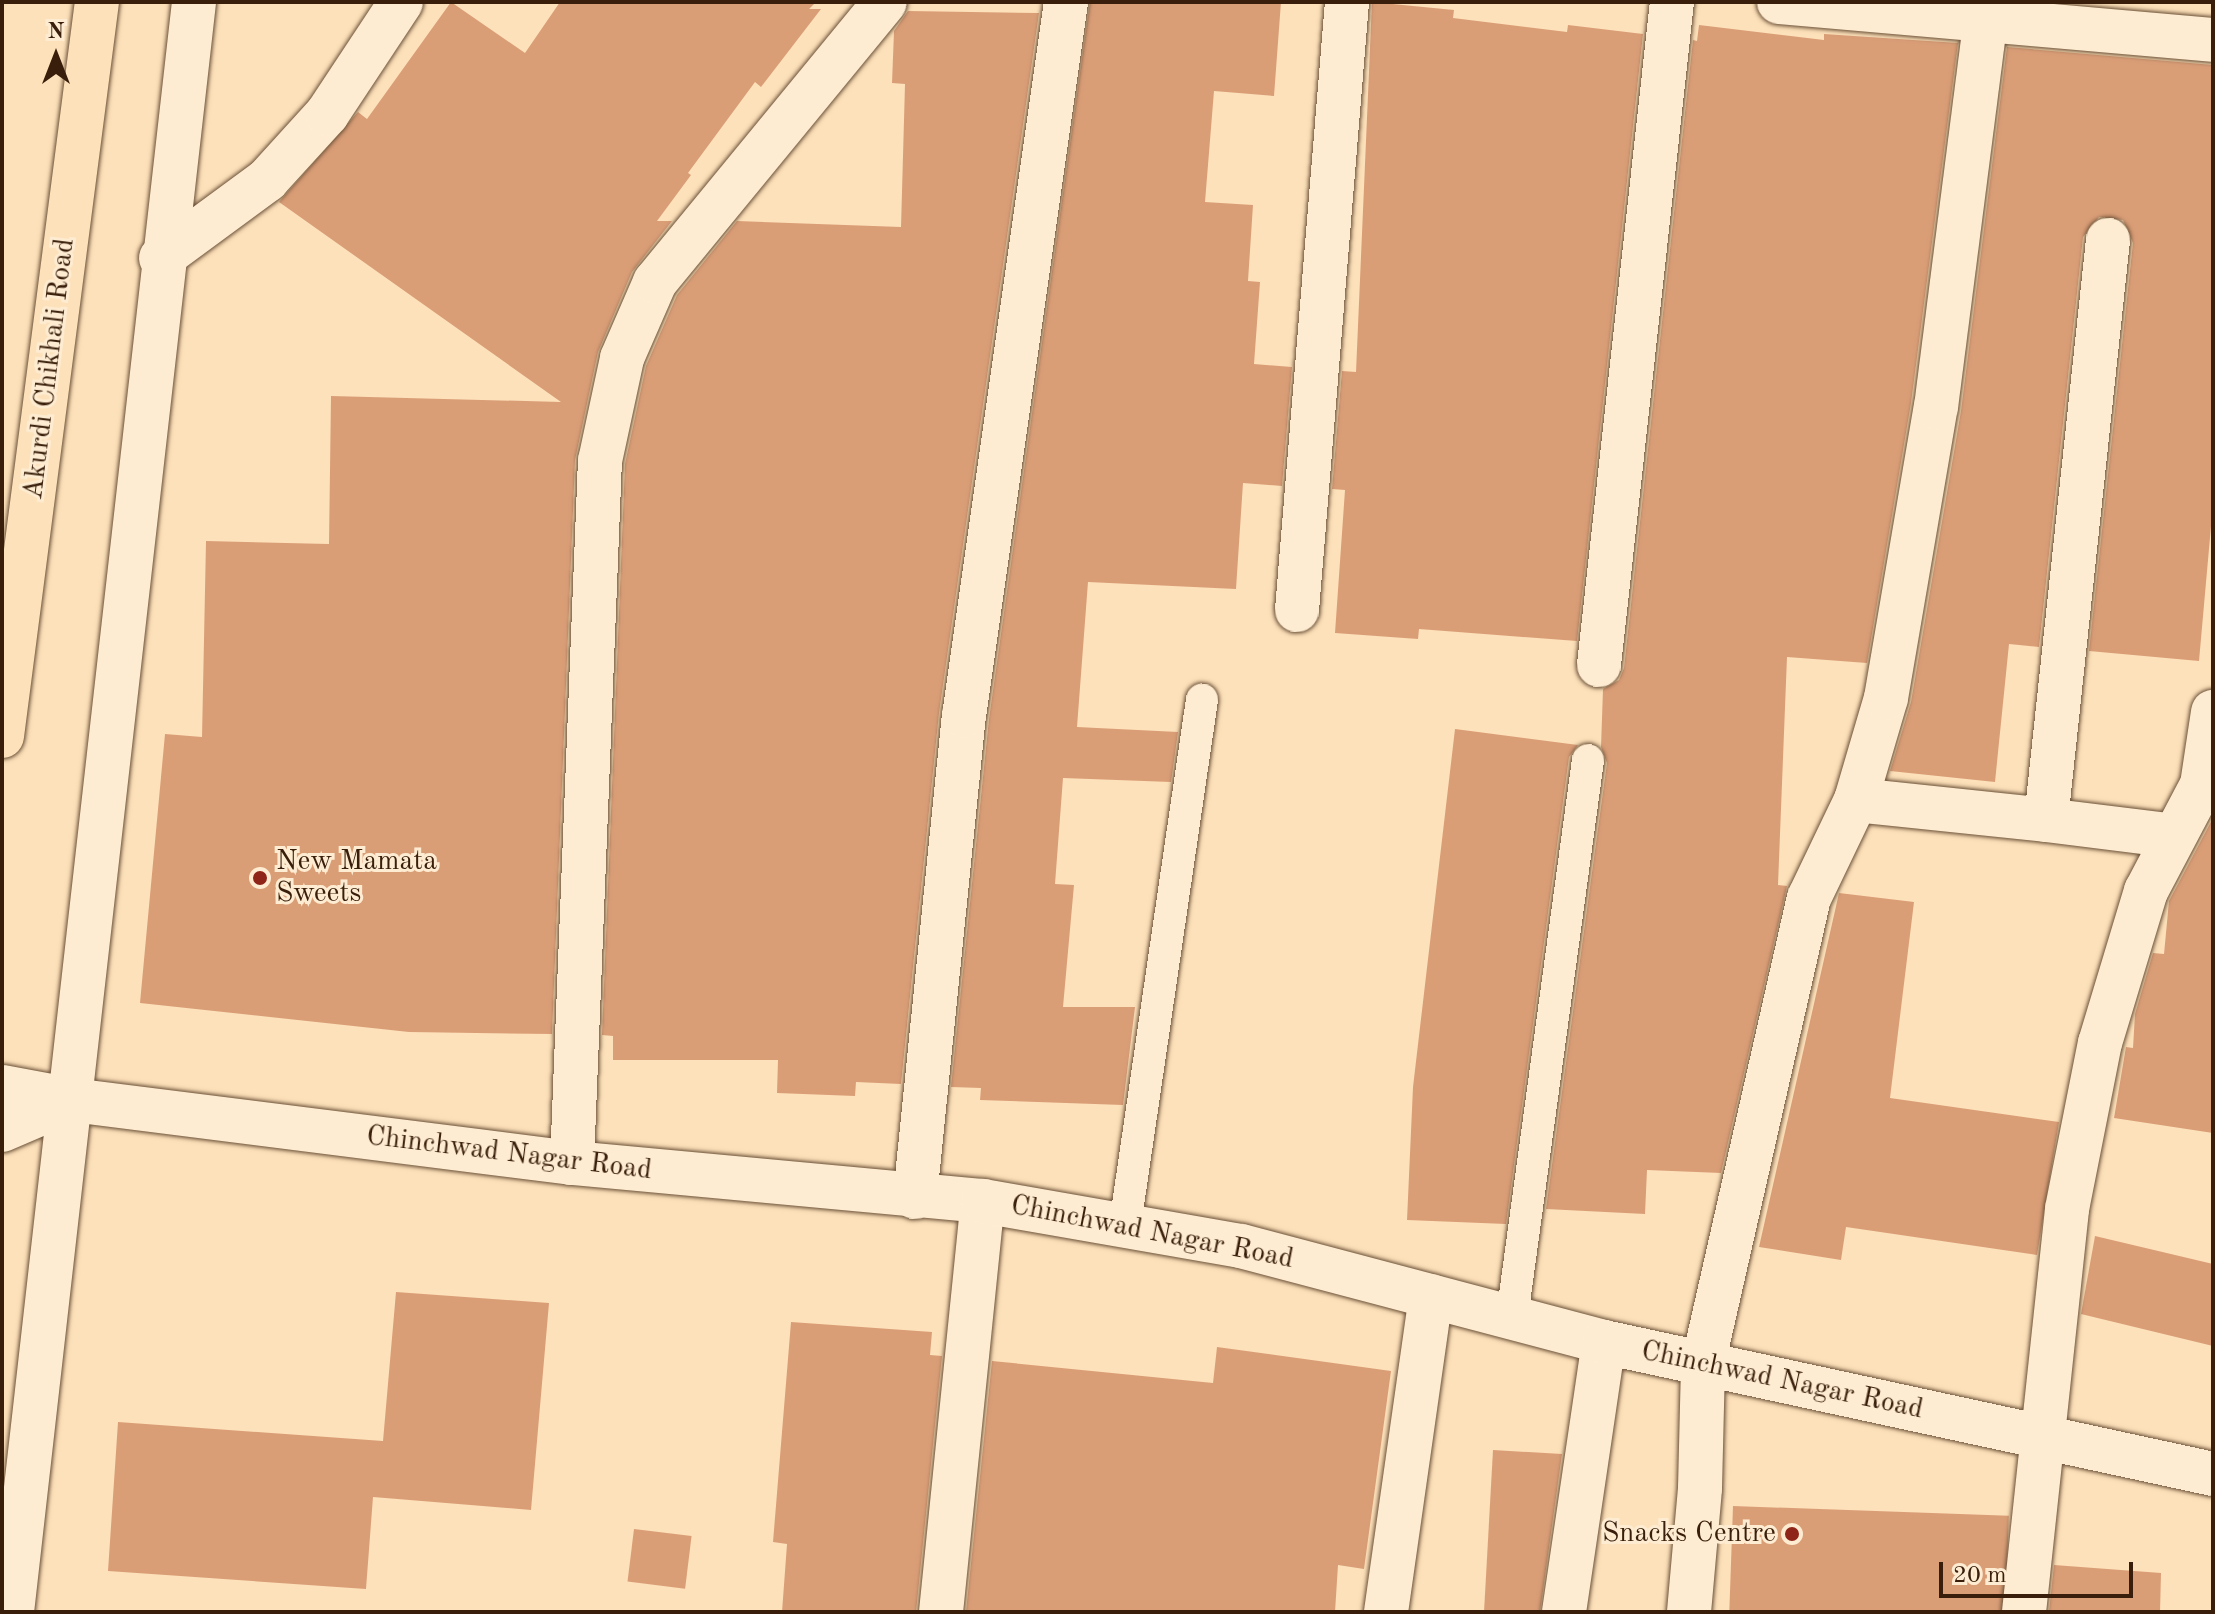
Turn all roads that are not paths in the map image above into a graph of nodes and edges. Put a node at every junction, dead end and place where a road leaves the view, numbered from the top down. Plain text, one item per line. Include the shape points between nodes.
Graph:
1 (97, 2) edge
2 (194, 2) edge
3 (401, 2) edge
4 (885, 2) edge
5 (1066, 2) edge
6 (1347, 2) edge
7 (1672, 2) edge
8 (1779, 2) edge
9 (1986, 12) edge
10 (2213, 40) edge
11 (2108, 240) dead end
12 (161, 258) junction
13 (1297, 610) dead end
14 (1599, 665) dead end
15 (1202, 700) dead end
16 (2213, 712) edge
17 (2, 736) edge
18 (1588, 760) dead end
19 (1856, 800) junction
20 (2046, 820) junction
21 (2174, 836) junction
22 (2, 1087) edge
23 (72, 1100) junction
24 (2, 1130) edge
25 (572, 1163) junction
26 (915, 1197) junction
27 (983, 1201) junction
28 (1125, 1225) junction
29 (1431, 1296) junction
30 (1512, 1317) junction
31 (1604, 1342) junction
32 (1703, 1364) junction
33 (2046, 1439) junction
34 (2213, 1474) edge
35 (12, 1612) edge
36 (941, 1612) edge
37 (1386, 1612) edge
38 (1564, 1612) edge
39 (1689, 1612) edge
40 (2024, 1612) edge

1 - 17 main road, Akurdi Chikhali Road
2 - 12 street
3 - 12 street via 327,114 267,180
4 - 25 street via 655,282 622,358 600,461
5 - 26 street via 964,716
6 - 13 street
7 - 14 street
8 - 9 street
9 - 10 street
9 - 19 street via 1936,407 1886,698
11 - 20 street
12 - 23 street
15 - 28 lane
16 - 21 street via 2202,785
18 - 30 lane
19 - 20 street
19 - 32 street via 1809,898
20 - 21 street
21 - 33 street via 2146,891 2100,1043 2067,1209
22 - 23 street, Chinchwad Nagar Road
23 - 24 street
23 - 25 street, Chinchwad Nagar Road
23 - 35 street
25 - 26 street, Chinchwad Nagar Road
26 - 27 street, Chinchwad Nagar Road
27 - 28 street, Chinchwad Nagar Road
27 - 36 street
28 - 29 street, Chinchwad Nagar Road via 1241,1246
29 - 30 street, Chinchwad Nagar Road
29 - 37 street
30 - 31 street, Chinchwad Nagar Road
31 - 32 street, Chinchwad Nagar Road
31 - 38 street
32 - 33 street, Chinchwad Nagar Road
32 - 39 street
33 - 34 street, Chinchwad Nagar Road
33 - 40 street

